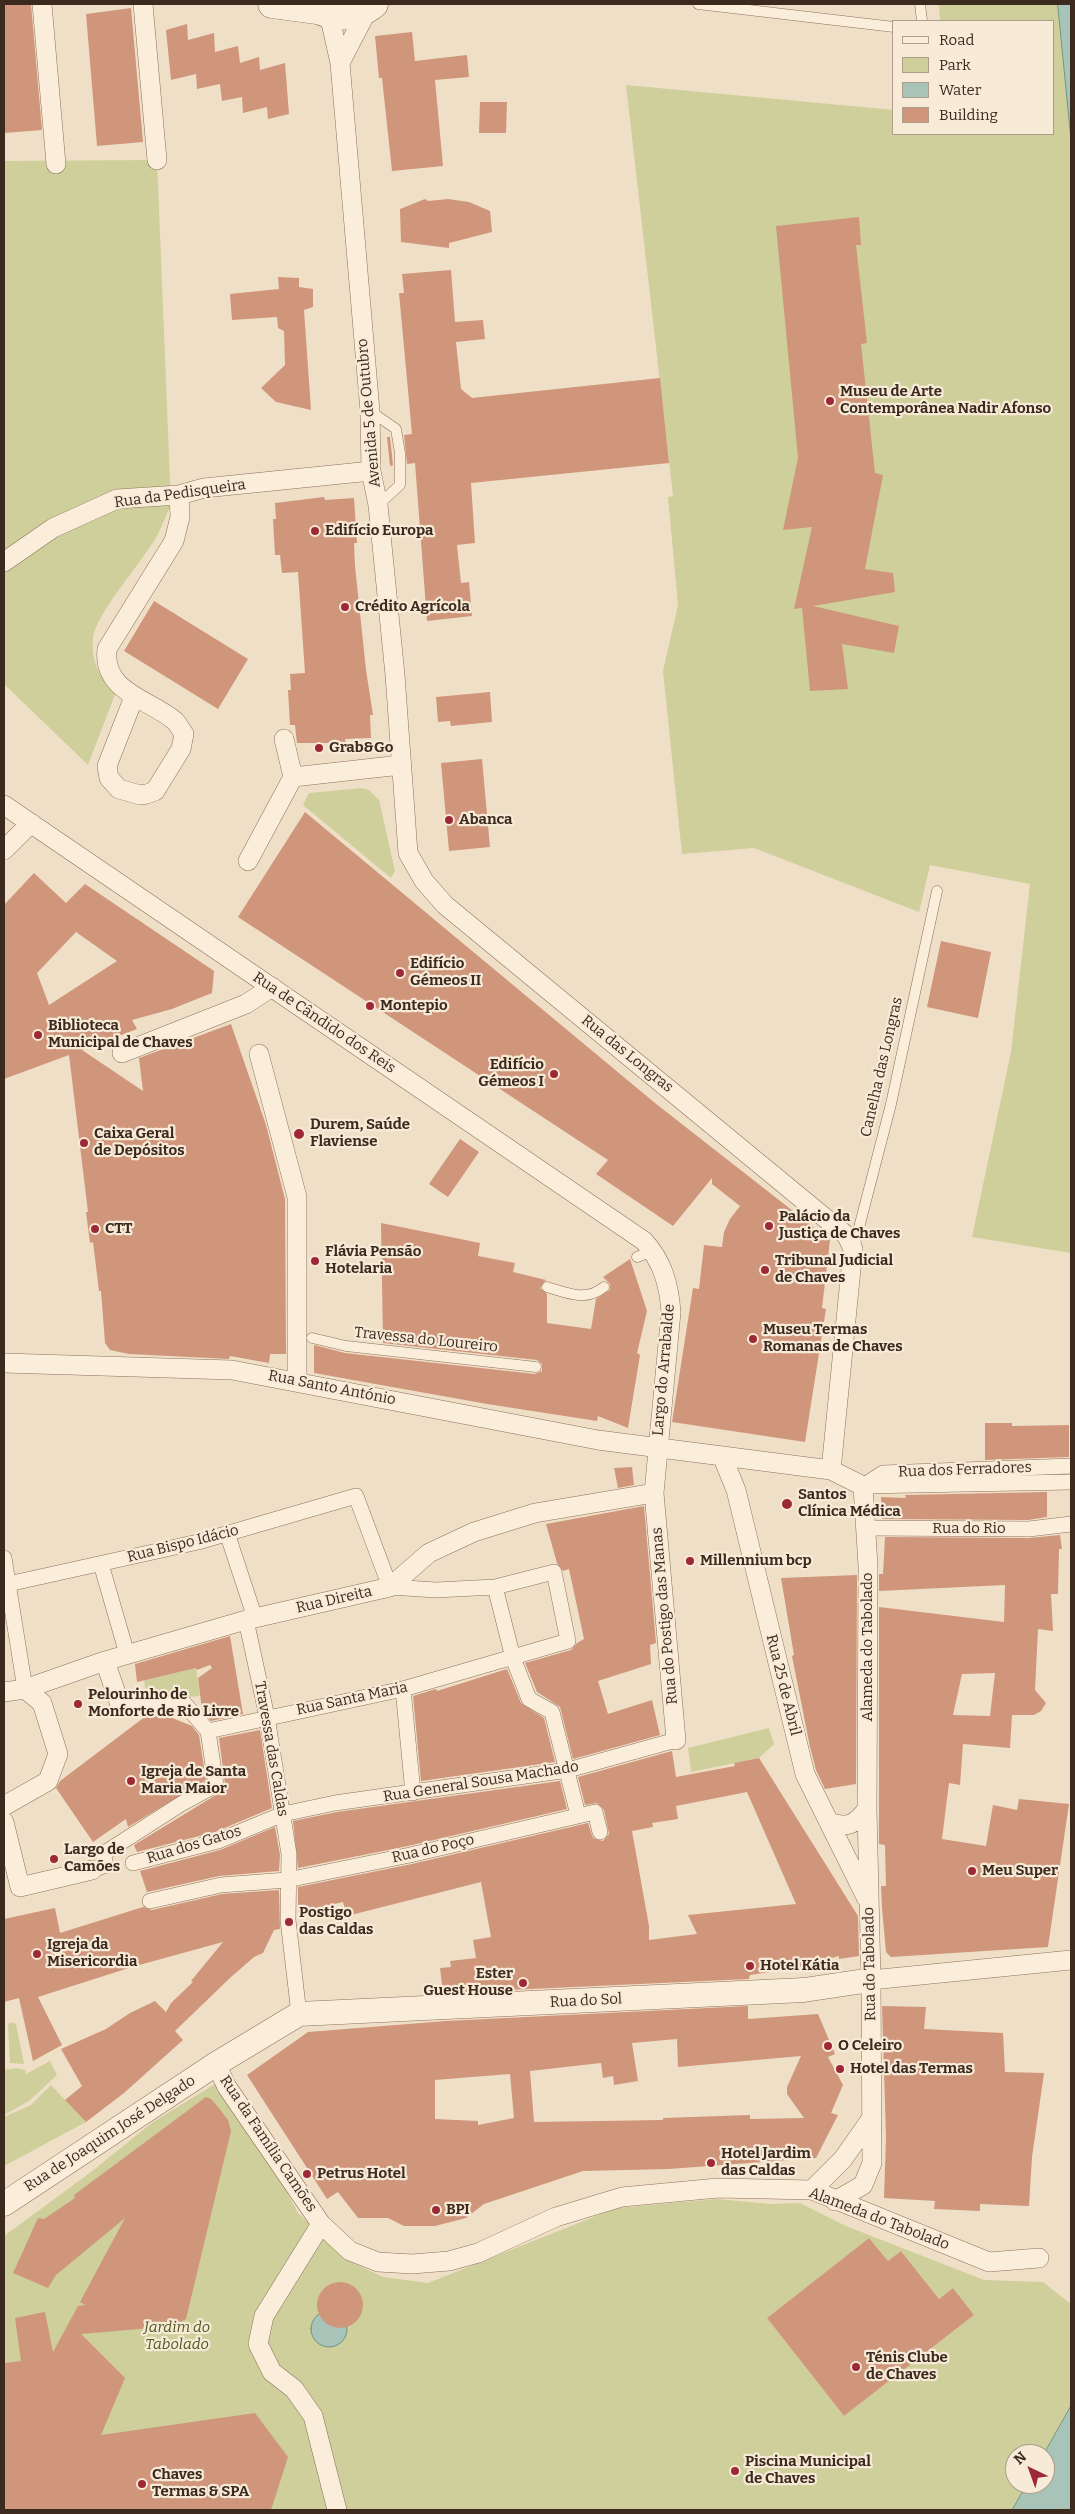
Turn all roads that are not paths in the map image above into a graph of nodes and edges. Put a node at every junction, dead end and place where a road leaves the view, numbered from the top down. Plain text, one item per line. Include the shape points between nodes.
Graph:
1 (42, 4) edge
2 (143, 4) edge
3 (272, 4) edge
4 (698, 4) edge
5 (920, 4) edge
6 (371, 6) edge
7 (319, 9) edge
8 (922, 20) edge
9 (892, 27) edge
10 (340, 63) junction
11 (157, 160) dead end
12 (56, 164) dead end
13 (370, 411) junction
14 (371, 472) junction
15 (179, 495) junction
16 (378, 505) junction
17 (4, 562) edge
18 (134, 697) junction
19 (284, 739) dead end
20 (401, 765) junction
21 (293, 777) junction
22 (4, 805) edge
23 (31, 823) junction
24 (4, 850) edge
25 (408, 853) joint
26 (248, 861) dead end
27 (937, 890) dead end
28 (272, 987) junction
29 (122, 1053) dead end
30 (259, 1054) dead end
31 (853, 1249) junction
32 (645, 1250) joint
33 (547, 1287) dead end
34 (604, 1287) dead end
35 (312, 1338) dead end
36 (4, 1363) edge
37 (534, 1364) dead end
38 (297, 1380) junction
39 (657, 1447) junction
40 (722, 1456) junction
41 (1071, 1466) edge
42 (831, 1470) junction
43 (1071, 1482) edge
44 (863, 1486) junction
45 (654, 1492) junction
46 (1071, 1524) edge
47 (866, 1528) junction
48 (227, 1533) junction
49 (101, 1564) junction
50 (5, 1572) edge
51 (390, 1587) junction
52 (495, 1587) junction
53 (251, 1619) junction
54 (127, 1654) junction
55 (513, 1658) junction
56 (105, 1661) junction
57 (24, 1689) junction
58 (403, 1689) junction
59 (4, 1692) edge
60 (144, 1704) joint
61 (266, 1717) junction
62 (208, 1731) junction
63 (676, 1740) joint
64 (568, 1770) junction
65 (413, 1793) junction
66 (4, 1806) edge
67 (867, 1809) junction
68 (283, 1814) junction
69 (578, 1814) junction
70 (4, 1822) edge
71 (829, 1822) junction
72 (600, 1832) dead end
73 (133, 1864) dead end
74 (92, 1870) joint
75 (287, 1880) junction
76 (150, 1901) dead end
77 (870, 1904) junction
78 (1071, 1960) edge
79 (871, 1980) junction
80 (299, 2014) junction
81 (216, 2064) junction
82 (871, 2119) junction
83 (812, 2190) junction
84 (835, 2202) junction
85 (4, 2204) edge
86 (321, 2224) junction
87 (1039, 2258) dead end
88 (337, 2510) edge

1 - 12 street
2 - 11 street
3 - 7 main road
4 - 9 lane
5 - 8 lane
6 - 7 main road via 355,14
6 - 10 street
7 - 10 street, Avenida 5 de Outubro
10 - 13 street, Avenida 5 de Outubro
13 - 14 street, Avenida 5 de Outubro
13 - 16 lane via 396,429 400,453 400,486
14 - 15 street, Rua da Pedisqueira via 204,488
14 - 16 street, Avenida 5 de Outubro
15 - 17 street, Rua da Pedisqueira via 117,499 54,528
15 - 18 street via 180,517 174,541 106,649 105,664
16 - 20 street, Avenida 5 de Outubro via 396,674
18 - 18 street via 175,722 184,734 181,749 155,790 140,795 119,789 109,778 107,766
19 - 21 street
20 - 21 street
20 - 25 street, Avenida 5 de Outubro
21 - 26 street
22 - 23 street, Rua de Cândido dos Reis
23 - 24 street
23 - 28 street, Rua de Cândido dos Reis
25 - 31 street, Rua das Longras via 424,881 446,905 839,1228
27 - 31 lane, Canelha das Longras via 891,1104
28 - 29 street via 246,1004
28 - 32 street, Rua de Cândido dos Reis
30 - 38 street via 297,1197
31 - 42 street
32 - 39 street, Largo do Arrabalde via 660,1263 669,1289 671,1312
33 - 34 lane via 579,1296 590,1295
35 - 37 lane, Travessa do Loureiro via 346,1346
36 - 38 street, Rua Santo António via 232,1370
38 - 39 street, Rua Santo António via 598,1440
39 - 40 street, Largo do Arrabalde
39 - 45 street, Largo do Arrabalde
40 - 42 street, Largo do Arrabalde
40 - 71 street, Rua 25 de Abril via 736,1490 805,1774
41 - 44 street, Rua dos Ferradores via 883,1473
42 - 44 street, Largo do Arrabalde
43 - 44 street
44 - 47 street, Alameda do Tabolado
45 - 51 street, Rua Direita via 535,1513 474,1532 429,1553
45 - 63 street, Rua do Postigo das Manas
46 - 47 street, Rua do Rio via 1029,1529
47 - 67 street, Alameda do Tabolado
48 - 49 street, Rua Bispo Idácio
48 - 51 street, Rua Bispo Idácio via 356,1496
48 - 53 street, Travessa das Caldas
49 - 50 street, Rua Bispo Idácio
49 - 54 street
50 - 57 street
51 - 52 street via 436,1590
51 - 53 street, Rua Direita
52 - 55 street
52 - 55 street, Rua Santa Maria via 554,1572 568,1641
53 - 54 street, Rua Direita
53 - 61 street, Travessa das Caldas
54 - 56 street, Rua Direita
55 - 58 street, Rua Santa Maria
55 - 64 street via 529,1700 552,1712
56 - 57 street, Rua Direita
56 - 60 street via 120,1705
57 - 59 street, Rua Direita
57 - 66 street via 42,1702 58,1754 48,1781
58 - 61 street, Rua Santa Maria
58 - 65 street
60 - 62 street via 183,1702
61 - 62 street, Rua Santa Maria
61 - 68 street, Travessa das Caldas
62 - 74 street via 216,1785 103,1854 106,1865
63 - 64 street, Rua General Sousa Machado
64 - 65 street, Rua General Sousa Machado
64 - 69 street
65 - 68 street, Rua General Sousa Machado via 335,1803
67 - 71 street via 848,1826
67 - 77 street, Rua do Tabolado
68 - 73 street, Rua dos Gatos via 218,1841
68 - 75 street, Travessa das Caldas via 289,1854
69 - 72 street via 595,1812
69 - 75 street, Rua do Poço via 410,1855
70 - 74 street via 20,1887
71 - 77 street, Rua 25 de Abril
75 - 76 street, Rua do Poço via 220,1885
75 - 80 street via 288,1920
77 - 79 street, Rua do Tabolado
78 - 79 street
79 - 80 street, Rua do Sol via 804,1990
79 - 82 street, Rua do Tabolado
80 - 81 street, Rua de Joaquim José Delgado
81 - 85 street, Rua de Joaquim José Delgado
81 - 86 street, Rua da Família Camões via 227,2087
82 - 83 street via 843,2159
82 - 84 street, Rua do Tabolado via 872,2163 863,2185
83 - 84 street, Alameda do Tabolado
83 - 86 street, Alameda do Tabolado via 718,2188 622,2197 556,2217 478,2253 449,2261 421,2263 378,2262 350,2251
84 - 87 street, Alameda do Tabolado via 989,2262
86 - 88 street via 264,2316 258,2344 272,2372 294,2389 313,2416

